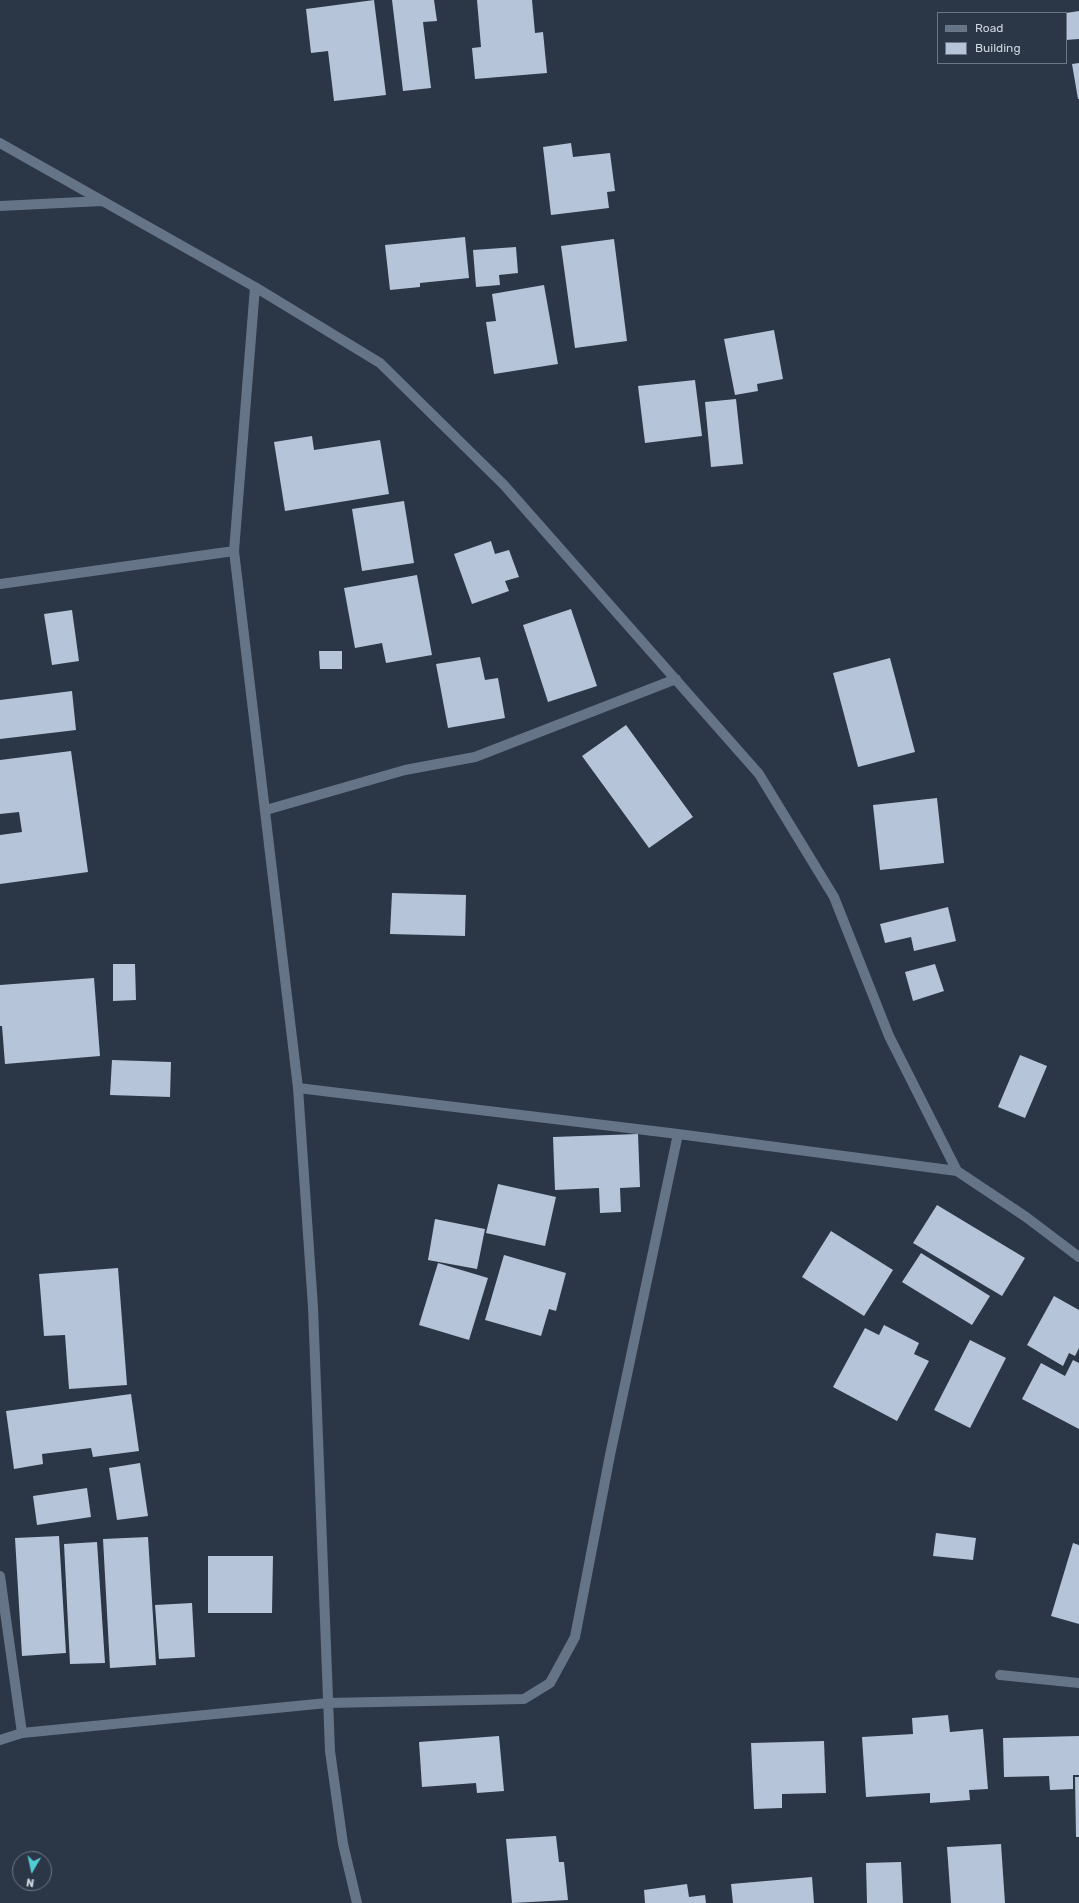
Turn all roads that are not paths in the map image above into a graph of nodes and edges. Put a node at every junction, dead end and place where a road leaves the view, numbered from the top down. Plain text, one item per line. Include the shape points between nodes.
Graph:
1 (0, 143) edge
2 (102, 201) junction
3 (0, 206) edge
4 (255, 287) junction
5 (234, 551) junction
6 (0, 584) edge
7 (676, 679) junction
8 (266, 810) junction
9 (298, 1088) junction
10 (678, 1134) junction
11 (957, 1171) junction
12 (1079, 1257) edge
13 (0, 1576) edge
14 (1000, 1675) dead end
15 (1079, 1683) edge
16 (327, 1704) junction
17 (22, 1733) junction
18 (0, 1740) edge
19 (357, 1903) edge

1 - 2 street
2 - 3 street
2 - 4 street
4 - 5 street
4 - 7 street via 380,363 504,485
5 - 6 street
5 - 8 street
7 - 8 street via 475,757 405,770
7 - 11 street via 758,774 834,897 889,1036
8 - 9 street
9 - 10 street
9 - 16 street via 313,1307
10 - 11 street
10 - 16 street via 575,1637 550,1683 524,1699
11 - 12 street via 1026,1217
13 - 17 street
14 - 15 street
16 - 17 street
16 - 19 street via 330,1751 342,1844
17 - 18 street

